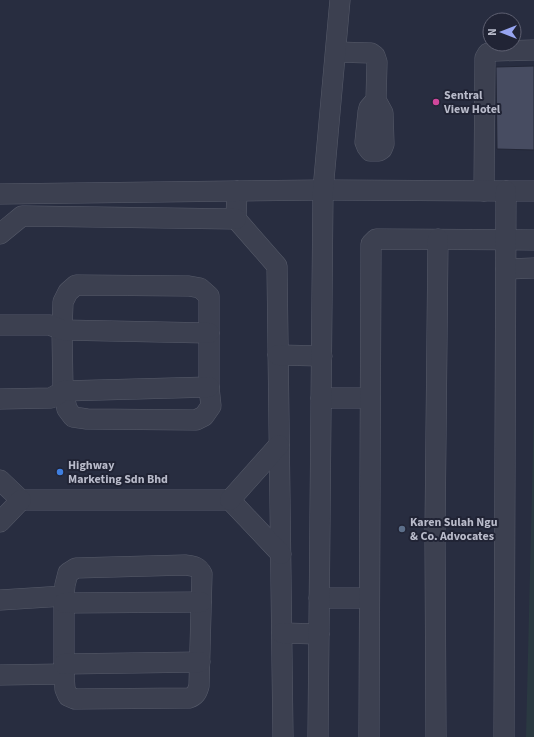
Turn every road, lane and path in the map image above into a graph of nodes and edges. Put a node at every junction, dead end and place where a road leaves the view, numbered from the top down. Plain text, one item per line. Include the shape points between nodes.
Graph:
1 (340, 0) edge
2 (534, 50) edge
3 (336, 52) junction
4 (376, 100) dead end
5 (323, 190) junction
6 (237, 191) junction
7 (484, 191) junction
8 (506, 191) junction
9 (534, 191) edge
10 (0, 194) edge
11 (236, 219) junction
12 (0, 234) edge
13 (438, 239) junction
14 (506, 240) junction
15 (534, 240) edge
16 (534, 268) edge
17 (506, 269) junction
18 (0, 325) edge
19 (62, 330) junction
20 (210, 333) junction
21 (278, 355) junction
22 (322, 356) junction
23 (209, 387) junction
24 (63, 391) junction
25 (321, 398) junction
26 (370, 398) junction
27 (0, 399) edge
28 (279, 445) junction
29 (0, 480) edge
30 (21, 500) junction
31 (230, 500) junction
32 (0, 522) edge
33 (281, 554) junction
34 (319, 598) junction
35 (369, 598) junction
36 (64, 599) junction
37 (0, 600) edge
38 (202, 602) junction
39 (282, 633) junction
40 (319, 634) junction
41 (200, 662) junction
42 (64, 669) junction
43 (0, 674) edge
44 (279, 733) edge
45 (318, 737) edge
46 (369, 737) edge
47 (436, 737) edge
48 (504, 737) edge

1 - 3 street
2 - 7 street via 495,51 488,53 486,58
3 - 4 street via 371,53 375,56
3 - 5 street
5 - 6 street
5 - 7 street
5 - 22 street
6 - 10 street
6 - 11 street
7 - 8 street
8 - 9 street
8 - 14 street
11 - 12 street via 22,216
11 - 21 street via 276,266
13 - 14 street
13 - 26 street via 376,239 371,244
13 - 47 street
14 - 15 street
14 - 17 street
16 - 17 street
17 - 48 street
18 - 19 street via 50,325
19 - 20 street
19 - 20 street via 63,302 68,292 76,285 189,286 200,288 209,296
19 - 24 street
20 - 23 street
21 - 22 street
21 - 28 street
22 - 25 street
23 - 24 street
23 - 24 street via 211,406 204,416 196,420 73,417 67,409
24 - 27 street via 51,398
25 - 26 street
25 - 34 street
26 - 35 street
28 - 31 street
28 - 33 street
29 - 30 street
30 - 31 street
30 - 32 street
31 - 33 street
33 - 39 street
34 - 35 street
34 - 40 street
35 - 46 street
36 - 37 street
36 - 38 street
36 - 38 street via 68,573 76,568 185,565 200,569
36 - 42 street
38 - 41 street
39 - 40 street
39 - 44 street
40 - 45 street
41 - 42 street
41 - 42 street via 197,693 189,698 75,699 68,696 65,689
42 - 43 street

